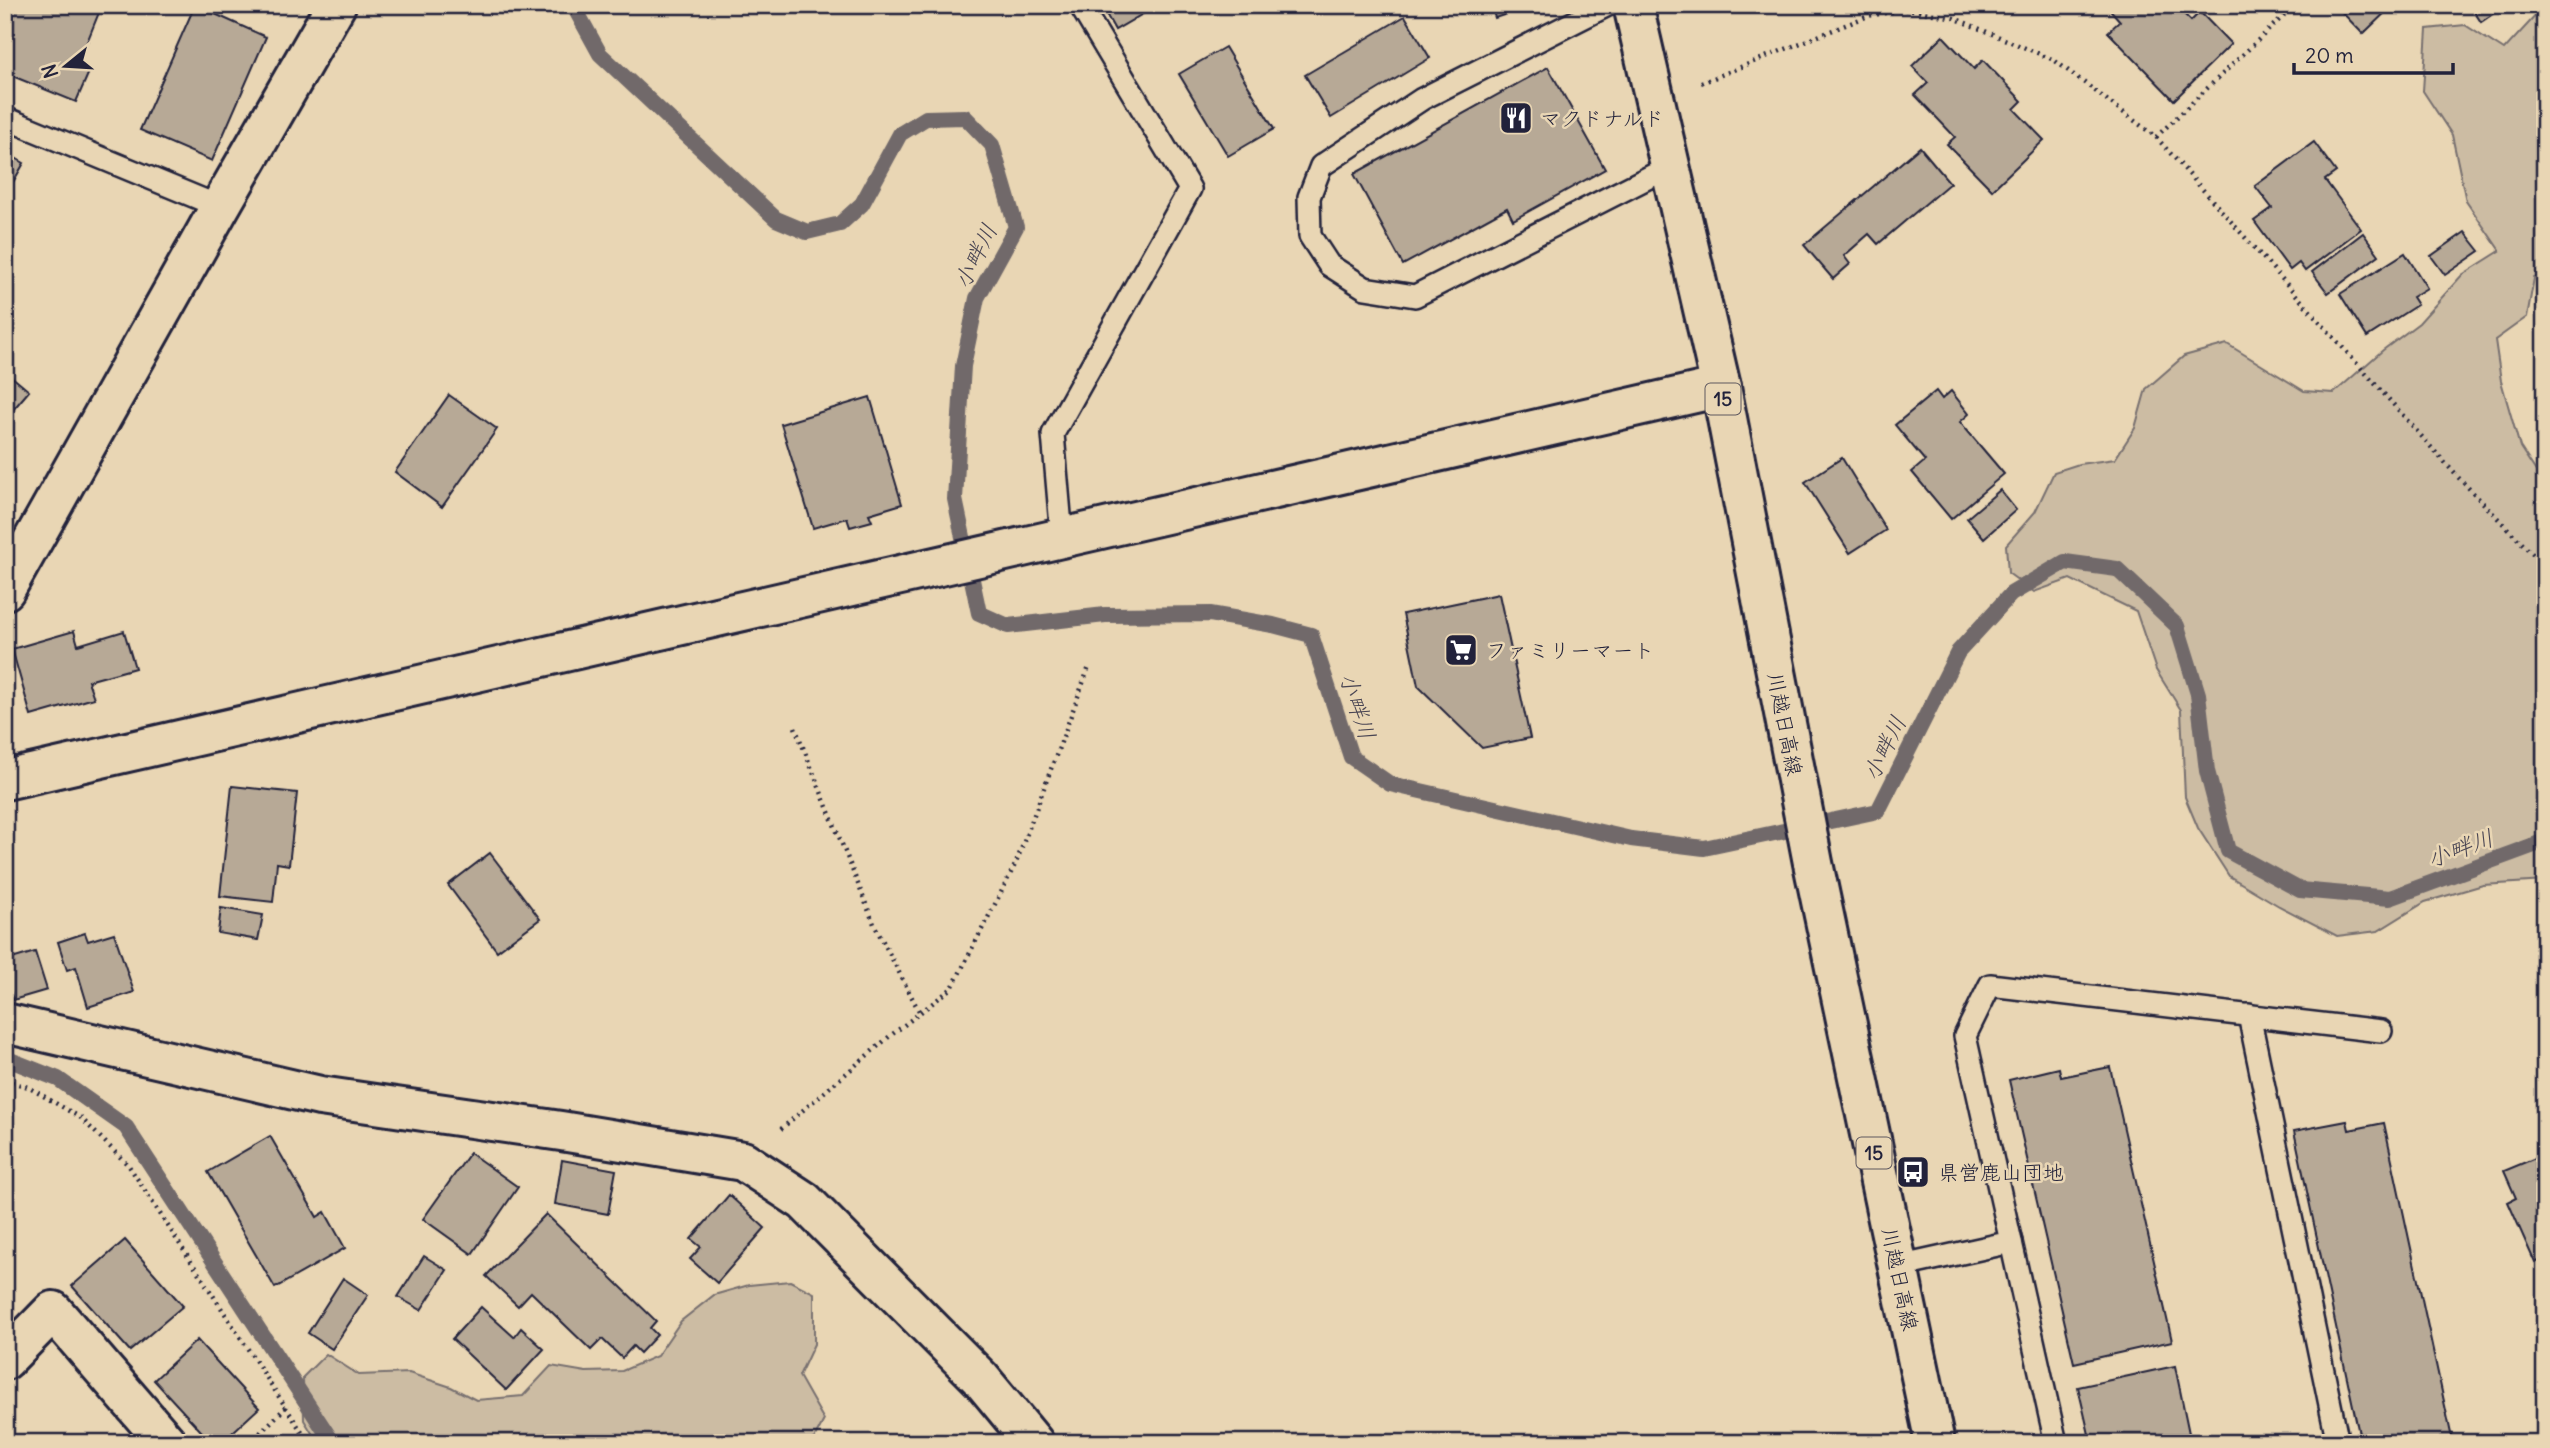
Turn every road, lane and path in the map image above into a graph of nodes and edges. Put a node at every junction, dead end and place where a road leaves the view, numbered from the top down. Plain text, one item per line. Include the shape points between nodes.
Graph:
1 (336, 5) edge
2 (1080, 5) edge
3 (1608, 5) edge
4 (1633, 5) edge
5 (2295, 5) edge
6 (1654, 102) junction
7 (5, 118) edge
8 (2156, 137) junction
9 (1669, 167) junction
10 (220, 207) junction
11 (1721, 387) junction
12 (1062, 538) junction
13 (2545, 567) edge
14 (5, 590) edge
15 (1089, 667) dead end
16 (795, 727) dead end
17 (5, 780) edge
18 (920, 1013) junction
19 (2249, 1015) junction
20 (5, 1023) edge
21 (2381, 1031) dead end
22 (5, 1080) edge
23 (743, 1161) junction
24 (2011, 1242) junction
25 (1898, 1267) junction
26 (5, 1360) edge
27 (287, 1406) junction
28 (167, 1443) edge
29 (250, 1443) edge
30 (309, 1443) edge
31 (1034, 1443) edge
32 (1935, 1443) edge
33 (2056, 1443) edge
34 (2338, 1443) edge

1 - 10 street
2 - 12 lane via 1190,189 1053,434
3 - 9 lane via 1422,99 1321,166 1309,197 1310,236 1329,265 1365,288 1415,296
4 - 6 street, 川越日高線 / 15
5 - 8 path
6 - 8 path via 1868,16 1908,9 1954,18 2054,60
6 - 9 street, 川越日高線 / 15
7 - 10 lane
8 - 13 path via 2455,474
9 - 11 street, 川越日高線 / 15
10 - 14 street
11 - 12 street
11 - 25 street, 川越日高線 / 15 via 1799,796
12 - 17 street
15 - 18 path via 1016,863 952,988
16 - 18 path via 874,924
18 - 23 path
19 - 21 lane
19 - 24 lane via 1990,985 1965,1036
19 - 34 lane
20 - 23 street via 320,1096
22 - 27 path via 28,1087 81,1118 129,1166
23 - 31 street via 804,1201 981,1379
24 - 25 lane
24 - 33 lane
25 - 32 street, 川越日高線 / 15
26 - 28 street via 53,1311
27 - 29 path
27 - 30 path

